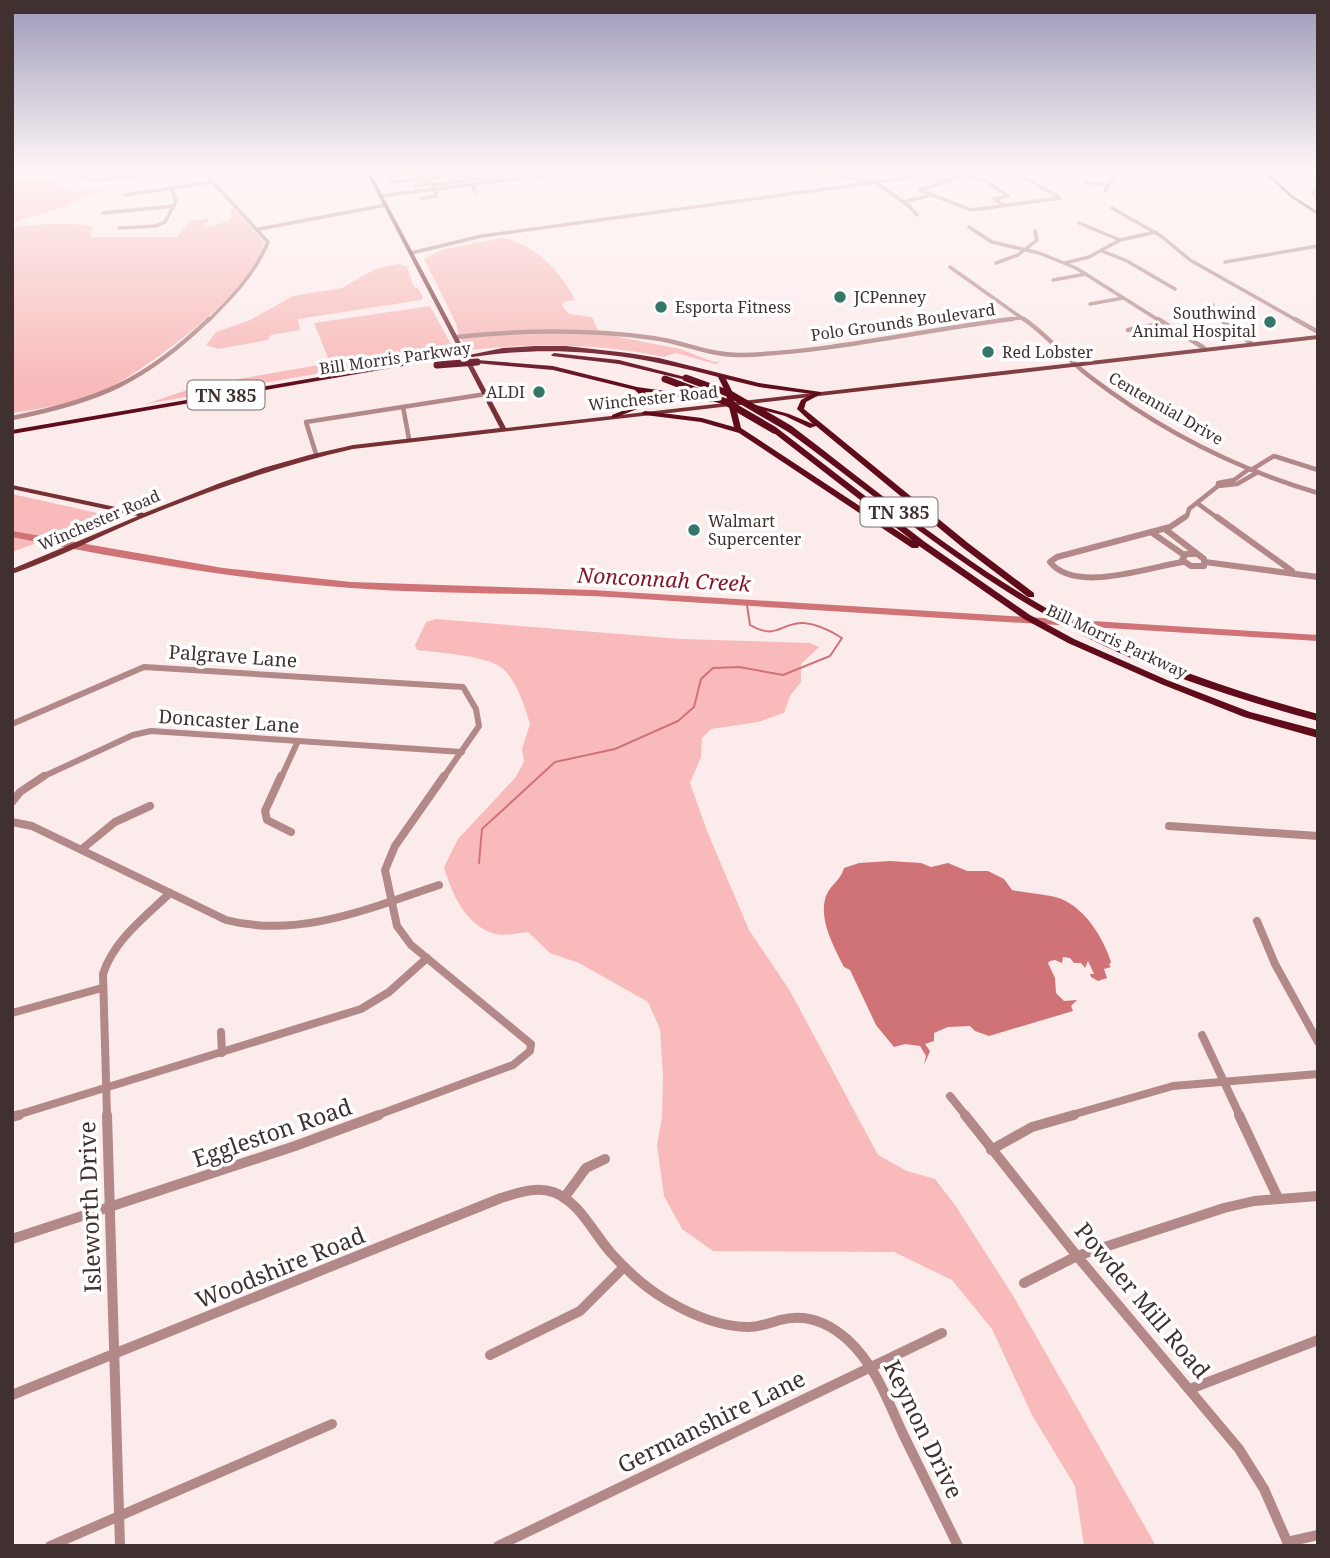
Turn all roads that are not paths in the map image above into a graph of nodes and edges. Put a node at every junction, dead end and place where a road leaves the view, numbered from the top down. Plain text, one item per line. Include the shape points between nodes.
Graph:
1 (267, 241) edge
2 (405, 241) edge
3 (466, 241) edge
4 (990, 241) edge
5 (1036, 241) edge
6 (1119, 241) edge
7 (1166, 241) edge
8 (1318, 247) edge
9 (1027, 250) junction
10 (1102, 251) junction
11 (411, 253) junction
12 (1225, 262) dead end
13 (996, 263) dead end
14 (1065, 263) junction
15 (950, 267) dead end
16 (1086, 274) junction
17 (1053, 280) dead end
18 (1175, 289) dead end
19 (1123, 298) junction
20 (1090, 304) dead end
21 (1213, 305) dead end
22 (1020, 318) junction
23 (1164, 323) junction
24 (1128, 330) dead end
25 (1318, 335) edge
26 (456, 337) junction
27 (1252, 344) junction
28 (1204, 348) junction
29 (474, 358) junction
30 (439, 361) junction
31 (1073, 363) junction
32 (720, 376) junction
33 (637, 389) junction
34 (819, 393) junction
35 (486, 394) junction
36 (734, 402) junction
37 (403, 407) junction
38 (645, 413) junction
39 (614, 416) junction
40 (12, 418) edge
41 (503, 428) junction
42 (12, 432) edge
43 (825, 433) junction
44 (750, 437) junction
45 (12, 439) edge
46 (409, 439) junction
47 (316, 454) junction
48 (1254, 469) junction
49 (1318, 470) edge
50 (1217, 486) junction
51 (12, 487) edge
52 (1318, 493) edge
53 (1197, 503) junction
54 (144, 515) junction
55 (1165, 528) junction
56 (1151, 532) junction
57 (1194, 554) junction
58 (1184, 559) junction
59 (1205, 562) junction
60 (15, 571) edge
61 (1292, 571) junction
62 (1318, 578) edge
63 (992, 593) junction
64 (1095, 637) junction
65 (1318, 718) edge
66 (12, 724) edge
67 (1318, 734) edge
68 (298, 741) junction
69 (462, 752) junction
70 (12, 802) edge
71 (150, 806) dead end
72 (12, 822) edge
73 (1169, 827) dead end
74 (291, 832) dead end
75 (1317, 838) edge
76 (82, 849) junction
77 (439, 884) dead end
78 (170, 893) junction
79 (390, 900) junction
80 (1257, 921) dead end
81 (427, 958) junction
82 (103, 988) junction
83 (12, 1013) edge
84 (221, 1032) dead end
85 (1202, 1035) dead end
86 (1318, 1042) edge
87 (222, 1053) junction
88 (1318, 1074) edge
89 (1223, 1080) junction
90 (104, 1089) junction
91 (950, 1096) dead end
92 (12, 1117) edge
93 (991, 1150) junction
94 (605, 1159) dead end
95 (1318, 1196) edge
96 (564, 1198) junction
97 (1278, 1198) junction
98 (108, 1207) junction
99 (12, 1239) edge
100 (1077, 1256) junction
101 (624, 1267) junction
102 (1024, 1283) dead end
103 (942, 1333) dead end
104 (1318, 1340) edge
105 (113, 1355) junction
106 (490, 1355) dead end
107 (871, 1367) junction
108 (1190, 1389) junction
109 (12, 1395) edge
110 (332, 1424) dead end
111 (119, 1515) junction
112 (1318, 1535) edge
113 (1288, 1544) edge
114 (956, 1545) edge
115 (50, 1546) edge
116 (120, 1546) edge
117 (498, 1546) edge

1 - 40 street via 242,287 227,303 134,380 90,400
2 - 11 main road
3 - 11 street
4 - 9 street
5 - 9 street
6 - 10 street
7 - 25 street via 1183,256
8 - 12 street
9 - 13 street
9 - 14 street
10 - 14 street
10 - 18 street
11 - 26 main road
14 - 16 street
15 - 22 street, Centennial Drive
16 - 17 street
16 - 19 street
19 - 20 street
19 - 23 street
21 - 27 street via 1209,310
22 - 26 street, Polo Grounds Boulevard via 929,329 878,342 741,355 713,354 656,338 575,331 522,330
22 - 31 street, Centennial Drive
23 - 24 street
23 - 28 street
25 - 27 main road, Winchester Road
26 - 35 main road
27 - 28 main road, Winchester Road
28 - 31 main road, Winchester Road
29 - 30 highway, Bill Morris Parkway / TN 385, bridge
29 - 32 highway via 500,349 585,348 656,358
29 - 33 highway via 553,368
29 - 63 highway, Bill Morris Parkway / TN 385, bridge via 586,364 665,379 726,402 774,430
29 - 64 highway, Bill Morris Parkway / TN 385, bridge via 589,357 642,366 730,394 790,429 948,549
30 - 42 highway, Bill Morris Parkway / TN 385
30 - 45 highway, Bill Morris Parkway / TN 385
31 - 34 main road, Winchester Road
31 - 48 street, Centennial Drive via 1137,409
32 - 34 highway
32 - 36 highway
33 - 36 highway
33 - 39 highway via 645,396 643,405
34 - 36 main road, Winchester Road
34 - 43 highway via 799,405
35 - 37 street
35 - 41 main road
36 - 38 main road, Winchester Road
36 - 43 highway via 787,415
36 - 44 highway via 734,423
37 - 46 street
37 - 47 street via 306,422
38 - 39 main road, Winchester Road
38 - 44 highway via 702,420
39 - 41 main road, Winchester Road
41 - 46 main road, Winchester Road
43 - 64 highway via 1026,592
44 - 63 highway
46 - 47 main road, Winchester Road
47 - 54 main road, Winchester Road via 239,477
48 - 49 street via 1274,456
48 - 50 street
48 - 50 street via 1237,484
48 - 52 street, Centennial Drive
50 - 53 street
51 - 54 main road
53 - 55 street via 1187,516
53 - 61 street
54 - 60 main road, Winchester Road
55 - 56 street
55 - 57 street
56 - 58 street
56 - 58 street via 1050,562 1052,568 1068,576 1116,575
57 - 58 street
57 - 59 street
58 - 59 street via 1200,567
59 - 61 street via 1239,570
61 - 62 street
63 - 67 highway, Bill Morris Parkway / TN 385 via 1090,649 1247,715
64 - 65 highway, Bill Morris Parkway / TN 385 via 1234,693
66 - 69 street, Palgrave Lane via 144,667 463,687 479,723
68 - 69 street, Doncaster Lane
68 - 70 street, Doncaster Lane via 142,732 38,779
68 - 74 street via 265,811 267,820
69 - 79 street via 395,846 385,870
71 - 76 street via 115,822
72 - 76 street
73 - 75 street
76 - 78 street
77 - 79 street
78 - 79 street via 237,924 264,928 306,924
78 - 82 street, Isleworth Drive via 110,956
79 - 81 street via 402,936
80 - 86 street
81 - 87 street via 370,1005
81 - 98 street, Eggleston Road via 531,1044 530,1051 513,1066 295,1146
82 - 83 street
82 - 90 street, Isleworth Drive
84 - 87 street
85 - 89 street
87 - 90 street
88 - 89 street
89 - 93 street via 1173,1086 1032,1127
89 - 97 street
90 - 92 street
90 - 98 street, Isleworth Drive
91 - 93 street, Powder Mill Road
93 - 100 street, Powder Mill Road
94 - 96 street via 586,1168
95 - 97 street
96 - 101 street, Keynon Drive
96 - 105 street, Woodshire Road via 541,1191 509,1196
97 - 100 street via 1234,1205
98 - 99 street, Eggleston Road
98 - 105 street, Isleworth Drive
100 - 102 street
100 - 108 street, Powder Mill Road
101 - 106 street via 580,1311
101 - 107 street, Keynon Drive via 661,1296 715,1321 749,1327 791,1317 815,1319 847,1339
103 - 107 street, Germanshire Lane
104 - 108 street
105 - 109 street, Woodshire Road
105 - 111 street, Isleworth Drive
107 - 114 street, Keynon Drive
107 - 117 street, Germanshire Lane
108 - 113 street, Powder Mill Road via 1255,1473
110 - 111 street
111 - 115 street
111 - 116 street, Isleworth Drive
112 - 113 street

